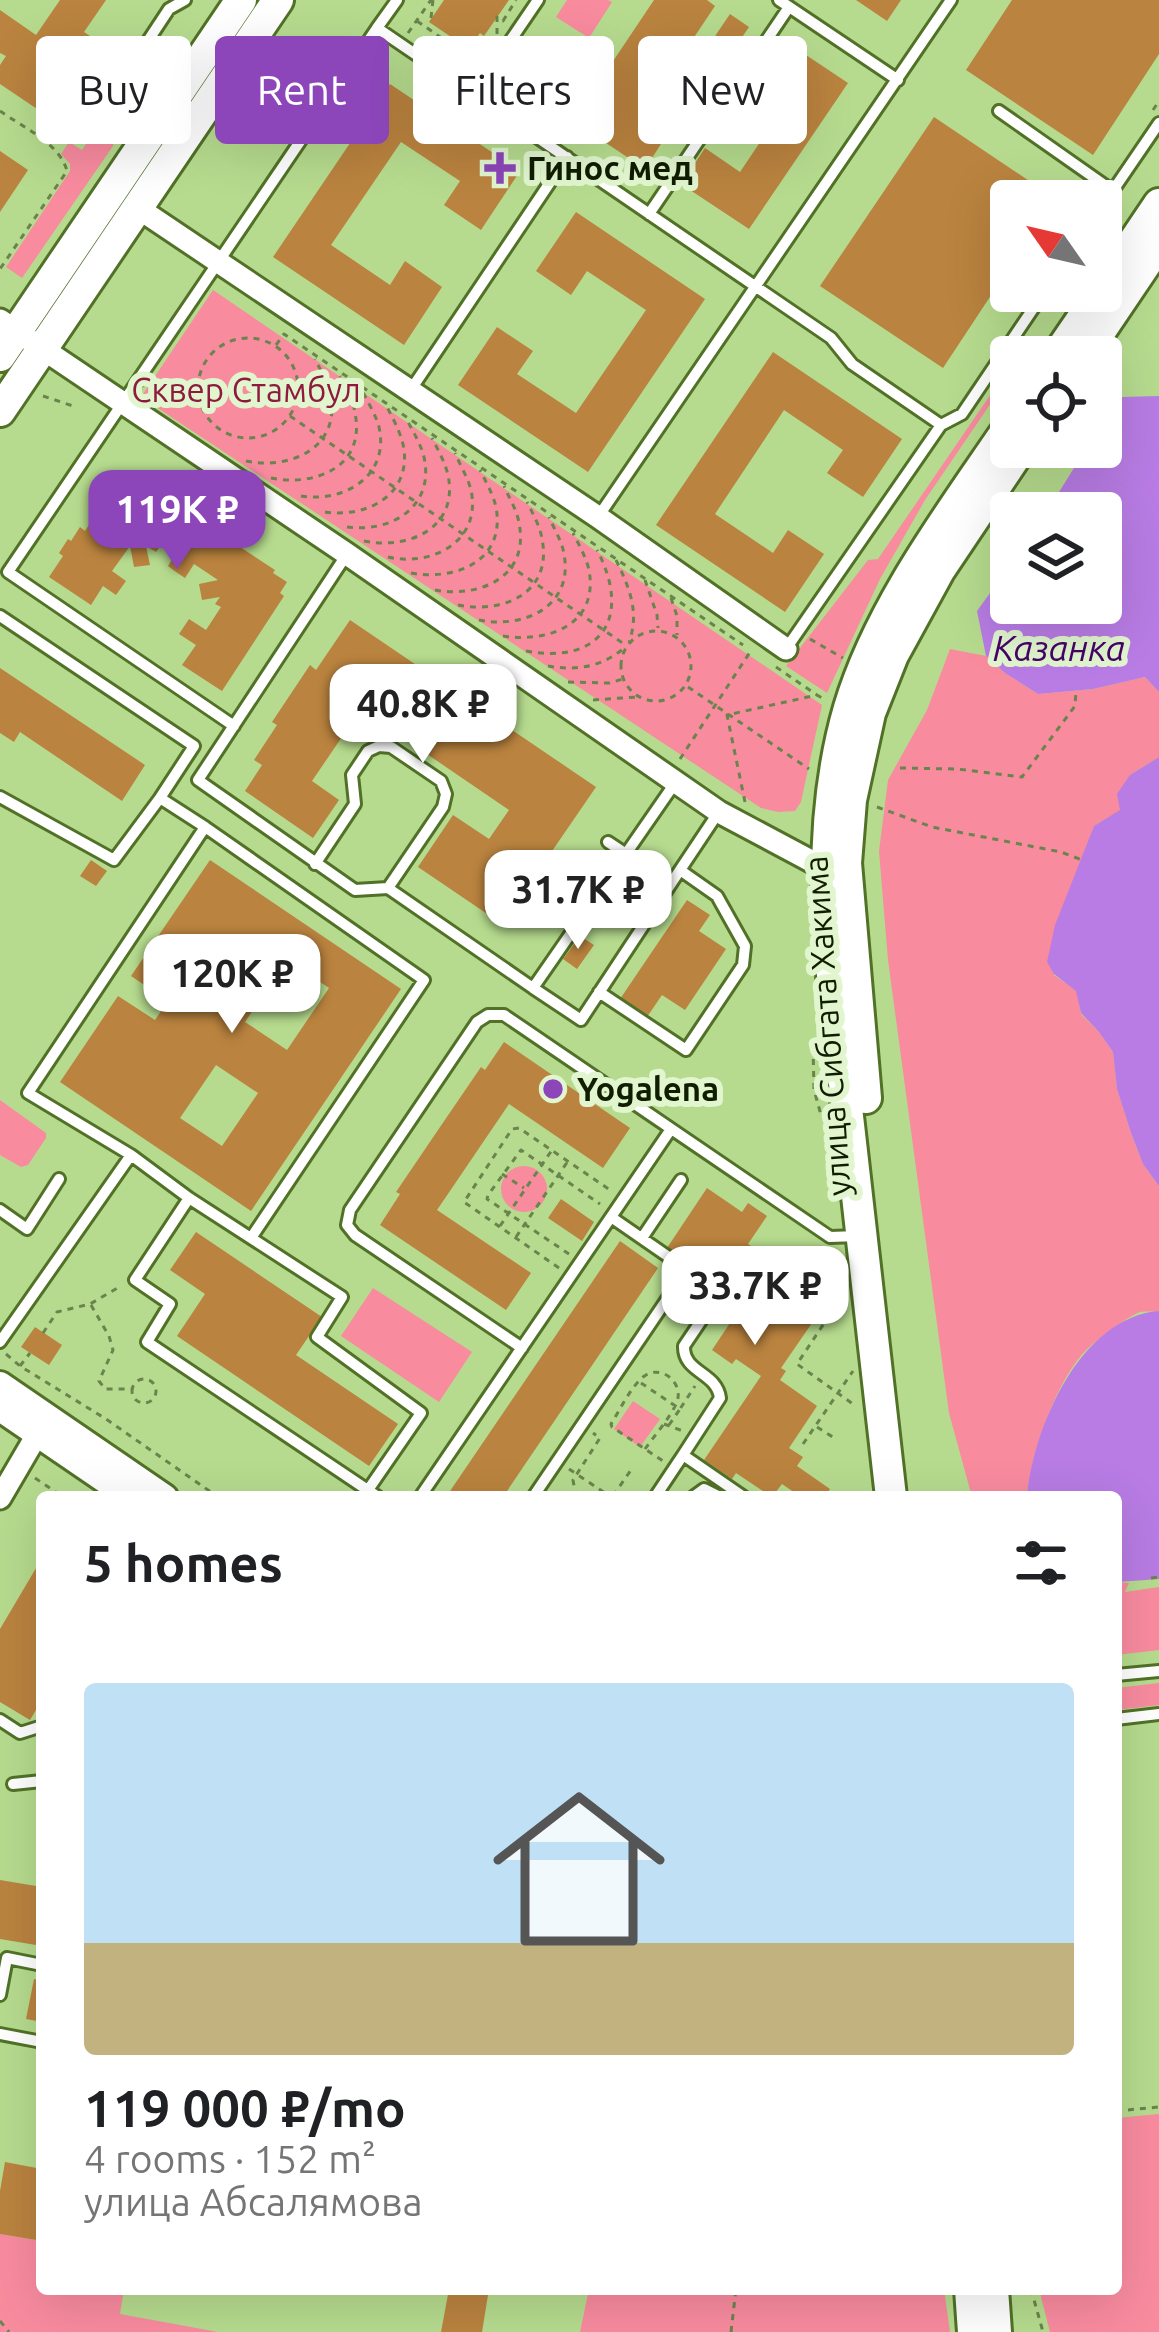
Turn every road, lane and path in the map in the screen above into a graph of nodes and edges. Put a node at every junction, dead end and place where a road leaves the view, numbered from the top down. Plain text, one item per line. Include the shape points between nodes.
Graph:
1 (185, 0) edge
2 (241, 0) edge
3 (278, 0) edge
4 (397, 0) edge
5 (432, 0) edge
6 (516, 0) edge
7 (538, 0) edge
8 (951, 0) edge
9 (784, 4) edge
10 (431, 18) dead end
11 (417, 21) junction
12 (377, 28) junction
13 (446, 33) dead end
14 (437, 35) joint
15 (497, 35) dead end
16 (152, 36) edge
17 (514, 36) edge
18 (401, 44) junction
19 (413, 52) edge
20 (191, 74) edge
21 (898, 80) junction
22 (0, 111) edge
23 (1000, 111) dead end
24 (1159, 123) edge
25 (143, 144) edge
26 (547, 144) edge
27 (566, 157) junction
28 (1097, 180) edge
29 (1120, 180) edge
30 (1159, 204) edge
31 (138, 208) junction
32 (649, 214) junction
33 (1159, 244) edge
34 (1122, 260) edge
35 (218, 262) junction
36 (0, 269) edge
37 (756, 286) junction
38 (1031, 312) edge
39 (6, 336) edge
40 (1097, 336) edge
41 (276, 346) junction
42 (43, 349) junction
43 (313, 354) junction
44 (338, 371) junction
45 (361, 386) junction
46 (410, 391) junction
47 (42, 395) dead end
48 (385, 402) junction
49 (124, 403) junction
50 (73, 406) dead end
51 (0, 411) edge
52 (290, 416) junction
53 (406, 417) junction
54 (940, 425) junction
55 (430, 433) junction
56 (324, 439) junction
57 (453, 449) junction
58 (348, 456) junction
59 (990, 456) edge
60 (238, 460) dead end
61 (478, 465) junction
62 (1008, 468) edge
63 (371, 472) junction
64 (263, 476) dead end
65 (502, 482) junction
66 (395, 488) junction
67 (287, 493) dead end
68 (525, 497) junction
69 (417, 503) junction
70 (311, 509) dead end
71 (547, 512) junction
72 (598, 517) junction
73 (440, 519) junction
74 (333, 524) dead end
75 (571, 529) junction
76 (464, 535) junction
77 (594, 544) junction
78 (352, 547) junction
79 (488, 552) junction
80 (380, 556) dead end
81 (616, 559) junction
82 (512, 568) junction
83 (404, 572) dead end
84 (644, 578) junction
85 (535, 584) junction
86 (428, 588) dead end
87 (670, 596) junction
88 (556, 598) junction
89 (451, 604) dead end
90 (580, 614) junction
91 (0, 616) edge
92 (472, 618) dead end
93 (604, 630) junction
94 (658, 631) junction
95 (495, 634) dead end
96 (676, 636) junction
97 (627, 646) junction
98 (784, 648) junction
99 (519, 650) dead end
100 (844, 659) dead end
101 (540, 665) dead end
102 (624, 679) junction
103 (566, 682) dead end
104 (686, 686) junction
105 (1076, 691) dead end
106 (817, 695) junction
107 (637, 697) junction
108 (591, 699) dead end
109 (830, 703) dead end
110 (715, 706) junction
111 (728, 715) junction
112 (234, 726) junction
113 (680, 760) dead end
114 (899, 768) dead end
115 (815, 774) dead end
116 (675, 783) junction
117 (0, 797) edge
118 (160, 798) junction
119 (745, 804) dead end
120 (876, 807) dead end
121 (719, 812) junction
122 (205, 827) junction
123 (608, 842) dead end
124 (626, 854) junction
125 (1082, 860) dead end
126 (836, 862) junction
127 (315, 864) junction
128 (680, 870) junction
129 (388, 888) junction
130 (533, 988) junction
131 (599, 992) junction
132 (670, 1129) junction
133 (552, 1150) junction
134 (130, 1156) junction
135 (568, 1161) junction
136 (542, 1164) junction
137 (502, 1174) junction
138 (558, 1175) junction
139 (59, 1179) dead end
140 (681, 1180) dead end
141 (525, 1189) junction
142 (189, 1198) junction
143 (623, 1198) junction
144 (0, 1210) edge
145 (509, 1214) junction
146 (612, 1215) junction
147 (525, 1224) junction
148 (499, 1228) junction
149 (862, 1236) junction
150 (250, 1238) junction
151 (642, 1238) junction
152 (515, 1239) junction
153 (580, 1262) junction
154 (700, 1267) dead end
155 (707, 1272) dead end
156 (570, 1276) junction
157 (121, 1286) dead end
158 (847, 1288) dead end
159 (718, 1297) dead end
160 (90, 1304) junction
161 (43, 1333) dead end
162 (0, 1346) edge
163 (522, 1348) junction
164 (29, 1352) dead end
165 (20, 1366) junction
166 (855, 1368) dead end
167 (704, 1374) junction
168 (640, 1382) junction
169 (0, 1384) edge
170 (131, 1389) junction
171 (838, 1394) junction
172 (677, 1407) junction
173 (859, 1408) dead end
174 (0, 1409) edge
175 (582, 1425) junction
176 (665, 1425) junction
177 (43, 1426) junction
178 (816, 1426) junction
179 (687, 1434) dead end
180 (836, 1439) dead end
181 (803, 1444) dead end
182 (683, 1456) junction
183 (632, 1467) dead end
184 (576, 1474) junction
185 (121, 1491) edge
186 (154, 1491) edge
187 (209, 1491) edge
188 (369, 1491) edge
189 (375, 1491) edge
190 (424, 1491) edge
191 (537, 1491) edge
192 (574, 1491) edge
193 (602, 1491) edge
194 (615, 1491) edge
195 (659, 1491) edge
196 (735, 1491) edge
197 (890, 1491) edge
198 (906, 1491) edge
199 (0, 1498) edge
200 (1159, 1577) edge
201 (1151, 1578) dead end
202 (1159, 1671) edge
203 (1122, 1674) edge
204 (1159, 1714) edge
205 (1122, 1718) edge
206 (0, 1720) edge
207 (36, 1728) edge
208 (36, 1782) edge
209 (13, 1784) dead end
210 (36, 1964) edge
211 (0, 1995) edge
212 (0, 2034) edge
213 (36, 2041) edge
214 (1159, 2107) edge
215 (1122, 2110) edge
216 (735, 2295) edge
217 (970, 2295) edge
218 (993, 2295) edge
219 (1033, 2295) edge
220 (0, 2321) edge
221 (9, 2332) edge
222 (731, 2332) edge
223 (973, 2332) edge
224 (997, 2332) edge
225 (1043, 2332) edge

1 - 16 lane
2 - 20 main road
3 - 31 main road
4 - 12 lane
5 - 10 path
5 - 11 path
6 - 15 path via 502,21 497,17
7 - 17 lane
8 - 21 lane
9 - 21 lane
9 - 32 lane
11 - 14 path
11 - 18 path
12 - 18 lane
12 - 35 lane
13 - 14 path
18 - 19 lane
21 - 37 lane
22 - 36 path via 57,152 67,171
23 - 28 lane
24 - 29 lane
25 - 39 main road
26 - 27 lane
27 - 32 lane
27 - 46 lane
30 - 34 main road
31 - 35 street
31 - 42 main road
32 - 37 lane
33 - 40 main road
35 - 46 street
35 - 49 lane
37 - 54 lane
37 - 72 lane
38 - 54 lane via 962,414
39 - 42 street
41 - 43 path via 284,334
41 - 52 path via 298,378
41 - 52 path via 258,338 220,345 198,377 198,397 219,430 237,437 257,438
42 - 49 street
42 - 51 main road
43 - 44 path
43 - 56 path via 331,394
44 - 45 path
44 - 58 path via 355,411
45 - 48 path
45 - 63 path via 379,428
46 - 72 street
47 - 50 path
48 - 53 path
48 - 66 path via 403,443
49 - 78 street
49 - 112 lane via 8,572
52 - 56 path
53 - 55 path
53 - 69 path via 424,458
54 - 98 lane
55 - 57 path
55 - 73 path via 448,474
56 - 58 path
56 - 60 path via 291,461
57 - 61 path
57 - 76 path via 470,490
58 - 63 path
58 - 64 path via 307,480
59 - 126 main road, улица Сибгата Хакима via 914,570 849,708 835,777
61 - 65 path
61 - 79 path via 496,506
62 - 126 main road, улица Сибгата Хакима via 893,656 870,713
63 - 66 path
63 - 67 path via 330,497
65 - 68 path
65 - 82 path via 519,522
66 - 69 path
66 - 70 path via 354,512
68 - 71 path
68 - 85 path via 542,538
69 - 73 path
69 - 74 path via 375,527
71 - 75 path
71 - 88 path via 564,552
72 - 98 street
73 - 76 path
73 - 78 path via 408,541
75 - 77 path
75 - 90 path via 588,568
76 - 79 path
76 - 80 path via 431,557
77 - 81 path
77 - 93 path via 612,584
78 - 112 lane
78 - 116 street
79 - 82 path
79 - 83 path via 447,575
81 - 84 path
81 - 97 path via 633,598
82 - 85 path
82 - 86 path via 479,589
84 - 87 path
84 - 94 path
85 - 88 path
85 - 89 path via 502,604
87 - 96 path
87 - 110 path via 751,651
88 - 90 path
88 - 92 path via 515,622
90 - 93 path
90 - 95 path via 540,637
91 - 118 lane via 194,746
93 - 97 path
93 - 99 path via 563,653
94 - 96 path
94 - 97 path
96 - 104 path via 692,659
97 - 101 path via 584,668
97 - 102 path
98 - 100 path
98 - 106 path
102 - 103 path
102 - 107 path
104 - 107 path via 664,702
104 - 110 path
105 - 114 path via 1075,706 1022,777
106 - 109 path
106 - 111 path
107 - 108 path
110 - 111 path
110 - 113 path
111 - 115 path
111 - 119 path
112 - 127 lane via 198,780
116 - 121 street
116 - 124 lane
117 - 118 lane via 114,860
118 - 122 lane
120 - 125 path
121 - 126 street via 812,861
121 - 128 lane
122 - 134 lane via 28,1093
122 - 150 lane via 424,980
123 - 124 lane
124 - 130 lane
126 - 149 main road, улица Сибгата Хакима via 832,982
126 - 198 main road, улица Сибгата Хакима
127 - 129 lane via 356,890
127 - 129 lane via 355,803 352,776 360,763 368,751 391,747 446,794
128 - 131 lane
128 - 131 lane via 717,896 745,946 743,965 686,1050
129 - 130 lane
130 - 131 lane via 581,1020
132 - 143 lane
132 - 149 lane via 830,1237
132 - 163 lane via 504,1015 482,1018 464,1041 347,1225
133 - 135 path
133 - 136 path
133 - 148 path via 515,1126 488,1164 464,1201
134 - 142 lane
134 - 162 lane
135 - 138 path
135 - 143 path
136 - 137 path via 520,1150
136 - 138 path
136 - 141 path
137 - 141 path
137 - 145 path via 487,1197
138 - 146 path
138 - 147 path
139 - 144 lane via 26,1229
140 - 151 lane
141 - 145 path
142 - 150 lane
142 - 188 lane via 136,1280 170,1304 147,1342
143 - 146 lane
145 - 147 path
145 - 148 path
146 - 151 lane
146 - 153 lane
147 - 152 path
147 - 153 path
148 - 152 path
149 - 197 main road, улица Сибгата Хакима
150 - 189 lane via 342,1297 317,1337 422,1413
151 - 175 lane via 676,1262 680,1280
152 - 156 path
153 - 156 lane
154 - 155 path
156 - 163 lane
157 - 160 path
158 - 171 path via 797,1364
159 - 167 lane via 684,1346 685,1359
160 - 161 path via 58,1312
160 - 170 path via 113,1350 99,1381 105,1389
162 - 165 path
163 - 190 lane
164 - 165 path
165 - 187 path
166 - 171 path
167 - 172 path
167 - 182 lane via 720,1398
168 - 172 path
168 - 172 path via 653,1372 669,1376
168 - 176 path via 611,1424 646,1450
169 - 177 street
170 - 170 path via 144,1379 156,1395 145,1403
171 - 173 path
171 - 178 path
172 - 176 path
174 - 177 street
175 - 184 path via 600,1438
175 - 191 lane
176 - 179 path
177 - 185 street
177 - 186 street
177 - 199 street
178 - 180 path
178 - 181 path
182 - 195 lane
182 - 196 lane
183 - 194 path
184 - 192 path
184 - 193 path
200 - 201 path
202 - 203 lane
204 - 205 lane
206 - 207 lane via 20,1733
208 - 209 lane
210 - 211 lane via 7,1958
212 - 213 lane
214 - 215 path
216 - 222 path
217 - 223 main road
218 - 224 main road
219 - 225 path
220 - 221 path

